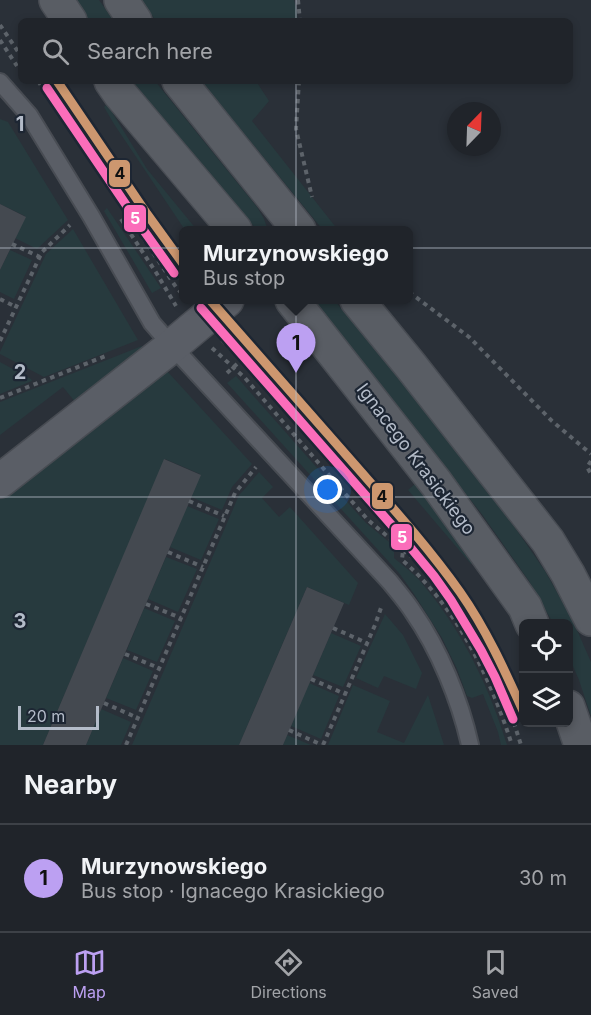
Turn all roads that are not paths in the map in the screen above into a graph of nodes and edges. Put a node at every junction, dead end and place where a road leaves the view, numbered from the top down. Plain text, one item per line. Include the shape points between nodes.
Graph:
1 (56, 0) edge
2 (121, 0) edge
3 (68, 18) edge
4 (133, 18) edge
5 (0, 82) edge
6 (113, 84) edge
7 (182, 84) edge
8 (307, 217) edge
9 (231, 226) edge
10 (222, 304) edge
11 (295, 304) edge
12 (360, 304) edge
13 (172, 346) junction
14 (0, 482) edge
15 (530, 619) edge
16 (591, 619) edge
17 (573, 722) edge
18 (470, 745) edge
19 (581, 745) edge

1 - 3 main road
2 - 4 main road
5 - 13 lane via 29,116 152,322
6 - 9 main road
7 - 8 main road
10 - 13 street
11 - 15 main road, Ignacego Krasickiego via 436,483
12 - 16 main road via 548,541
13 - 14 street
13 - 18 lane via 390,582 413,612 444,670
17 - 19 main road

